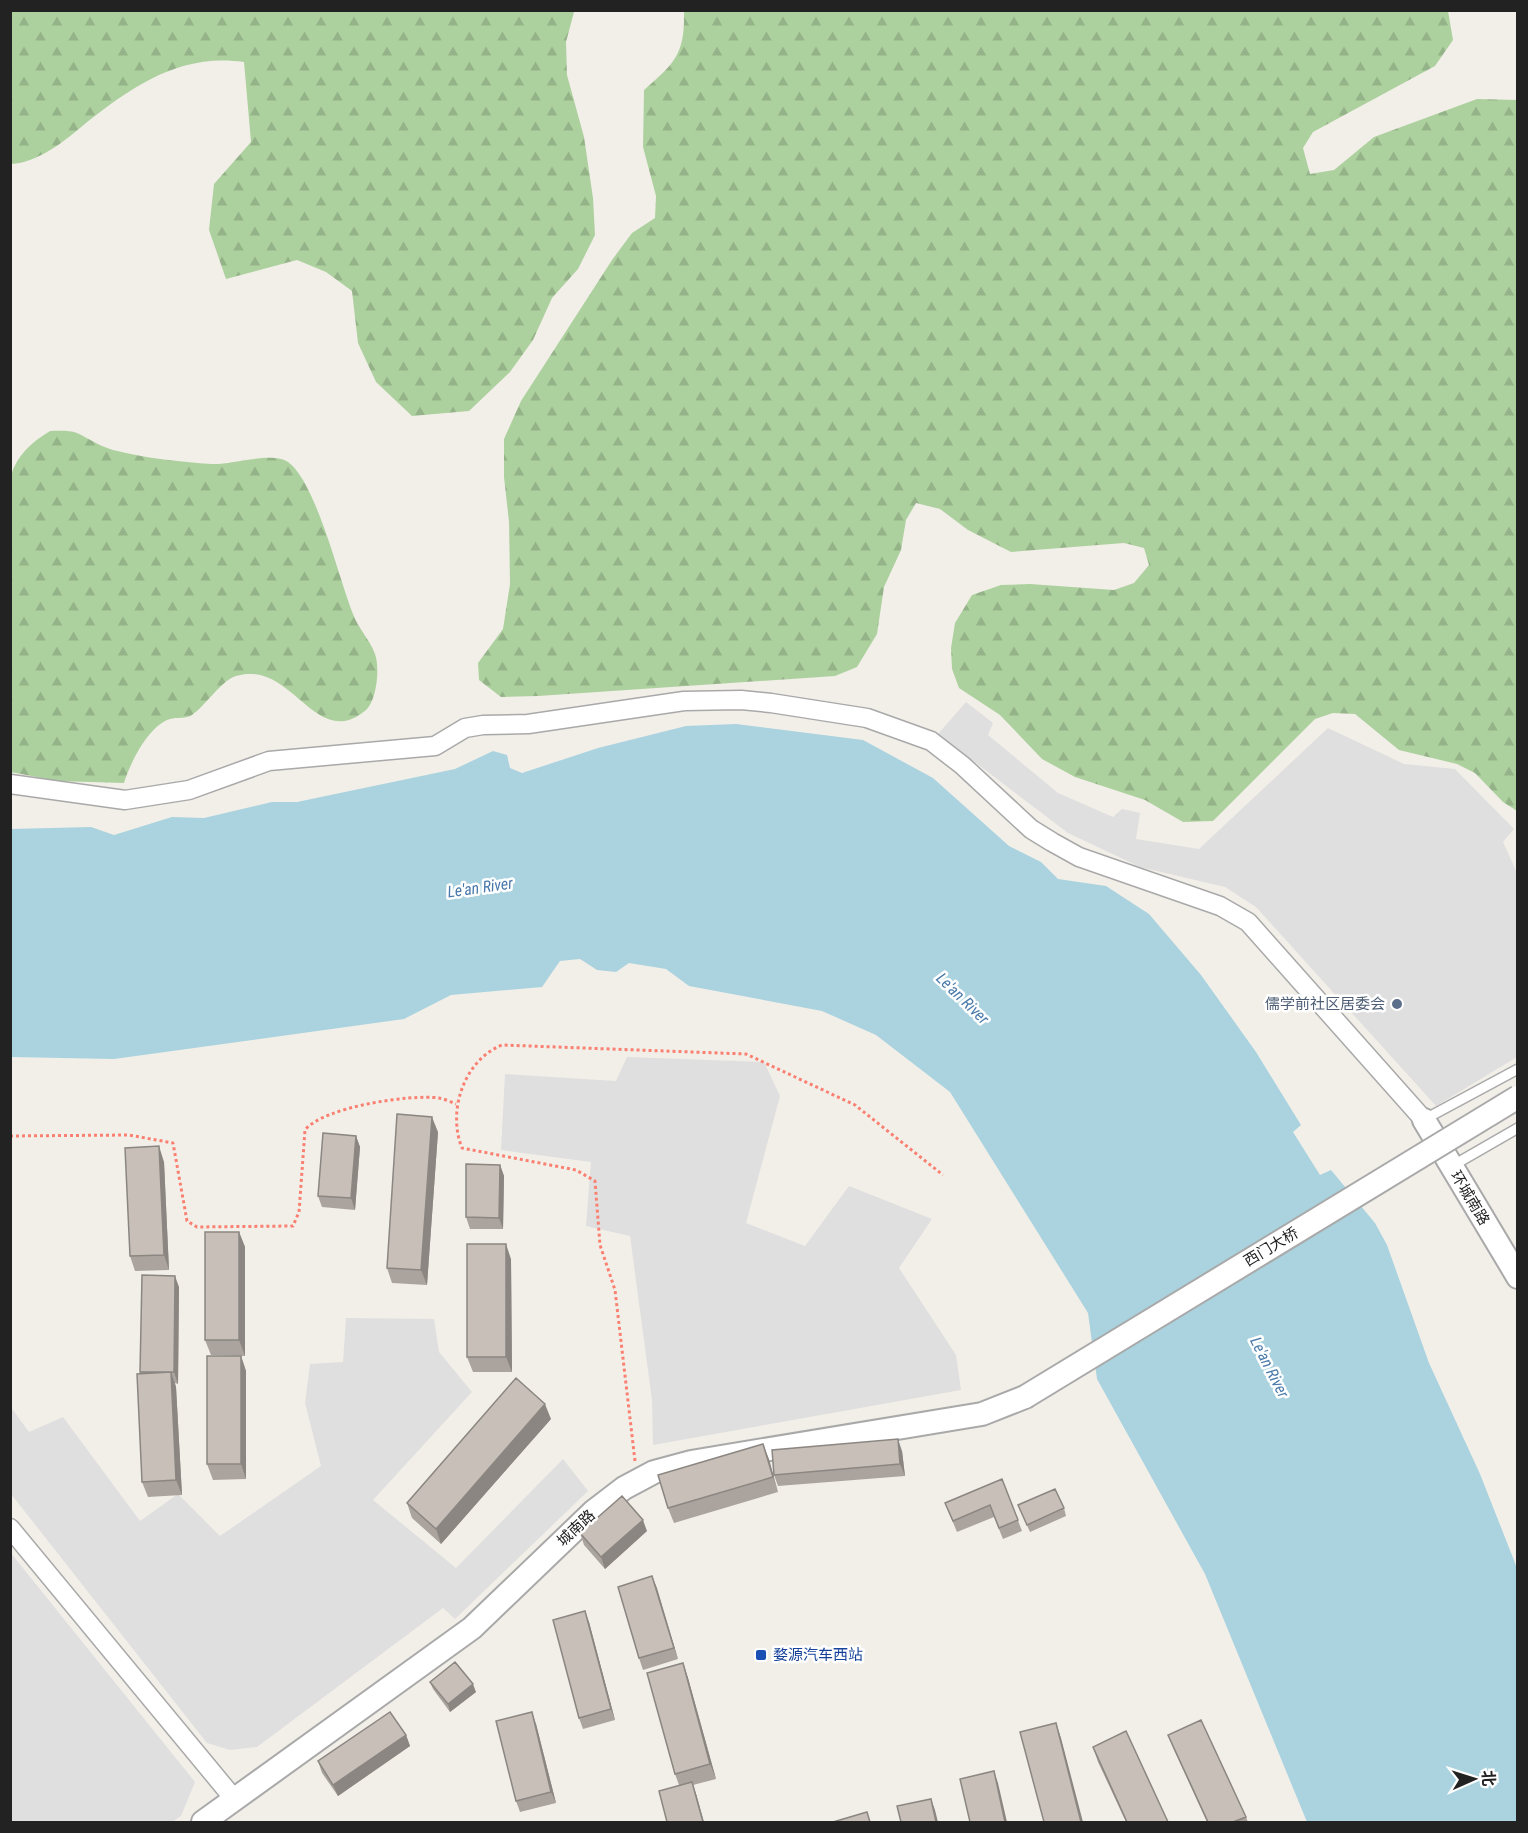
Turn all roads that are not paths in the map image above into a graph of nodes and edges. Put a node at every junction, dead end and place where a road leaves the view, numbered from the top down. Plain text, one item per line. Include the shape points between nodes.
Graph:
1 (10, 784) edge
2 (1518, 1069) edge
3 (1518, 1097) edge
4 (1424, 1120) junction
5 (1518, 1128) edge
6 (1451, 1167) junction
7 (1518, 1276) edge
8 (1025, 1397) joint
9 (10, 1528) edge
10 (235, 1800) junction
11 (203, 1822) edge

1 - 4 street via 125,800 189,790 269,761 435,746 465,728 528,724 684,701 741,700 867,718 931,741 1031,829 1079,857 1220,906 1248,922
2 - 4 lane
3 - 8 street, 西门大桥, bridge
4 - 6 street, 环城南路
5 - 6 lane
6 - 7 street, 环城南路
8 - 10 street, 城南路 via 982,1414 691,1462 654,1472 594,1511 472,1628
9 - 10 street
10 - 11 street, 城南路

